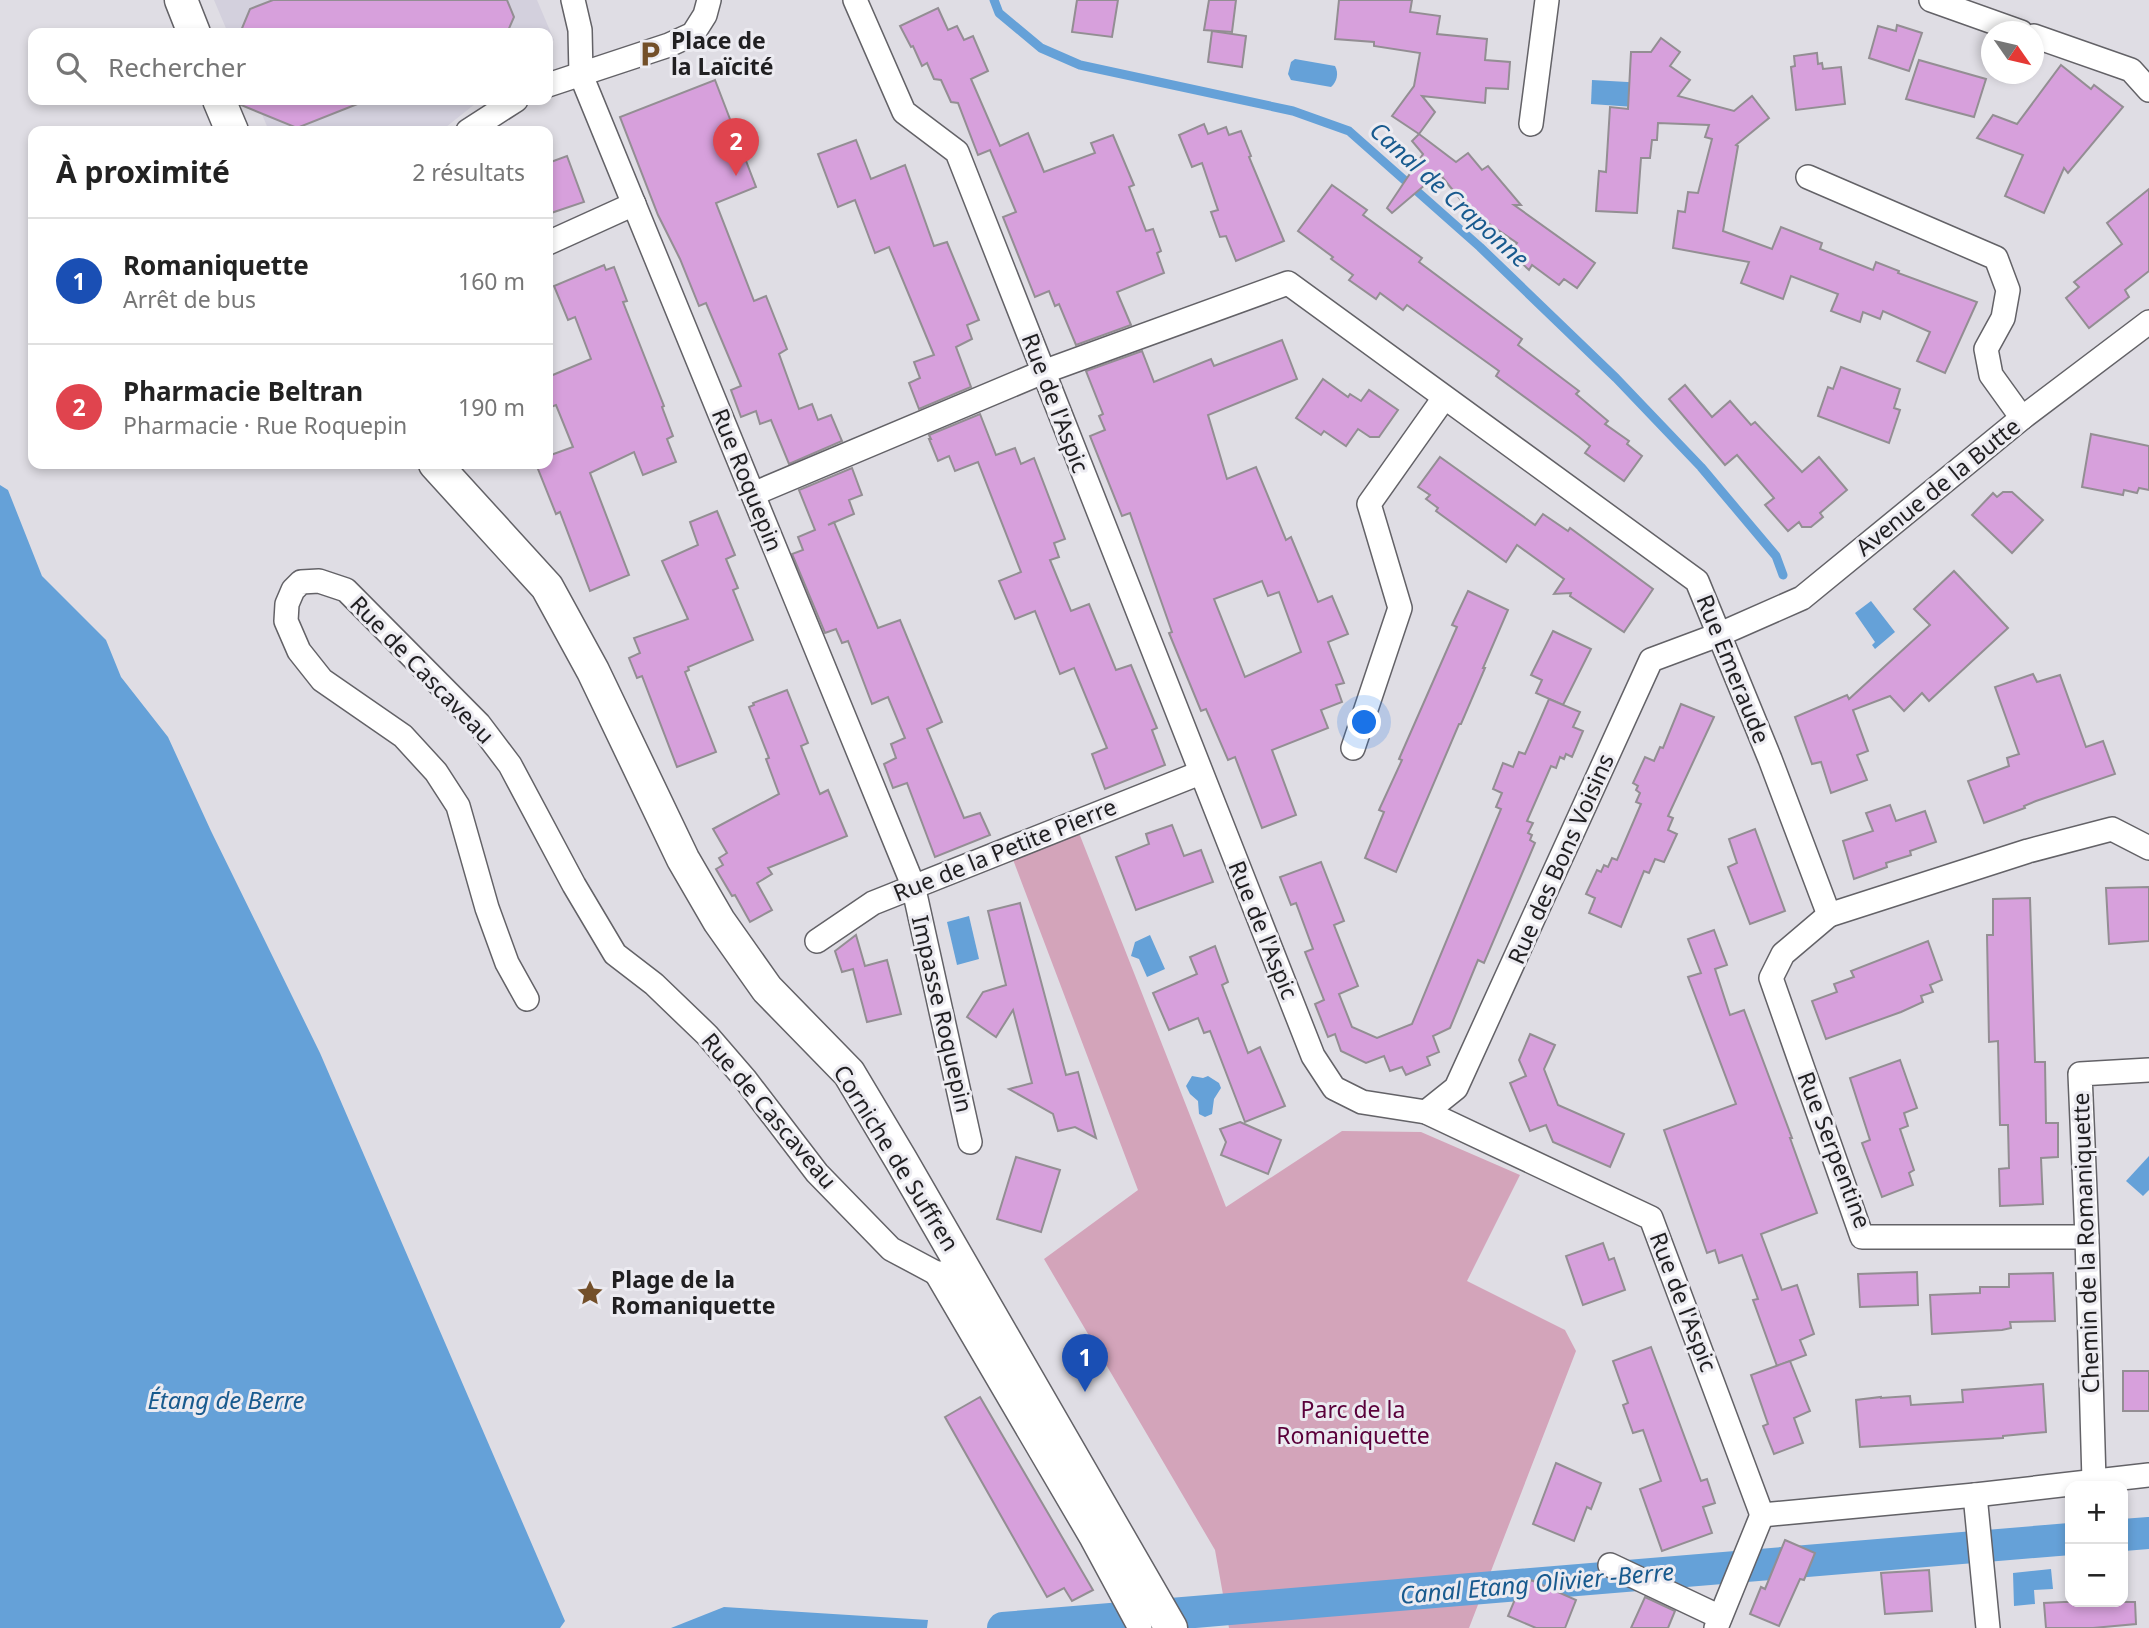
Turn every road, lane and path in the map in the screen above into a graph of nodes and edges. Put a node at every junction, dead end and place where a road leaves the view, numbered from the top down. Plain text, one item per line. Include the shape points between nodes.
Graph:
1 (181, 0) edge
2 (573, 0) edge
3 (709, 0) edge
4 (855, 0) edge
5 (1547, 0) edge
6 (1931, 0) edge
7 (1990, 21) edge
8 (192, 28) edge
9 (2044, 40) edge
10 (581, 75) junction
11 (553, 83) edge
12 (2149, 90) edge
13 (221, 105) edge
14 (508, 105) edge
15 (1531, 124) dead end
16 (230, 126) edge
17 (476, 126) edge
18 (1808, 177) dead end
19 (634, 204) junction
20 (553, 241) edge
21 (2149, 322) edge
22 (1043, 372) junction
23 (1444, 398) junction
24 (2022, 418) junction
25 (440, 469) edge
26 (753, 494) junction
27 (1718, 635) junction
28 (1353, 748) dead end
29 (1200, 773) junction
30 (2149, 848) edge
31 (914, 885) junction
32 (1829, 915) junction
33 (817, 942) dead end
34 (527, 999) dead end
35 (2149, 1070) edge
36 (1426, 1112) junction
37 (970, 1142) dead end
38 (2087, 1237) junction
39 (951, 1273) junction
40 (2149, 1475) edge
41 (2094, 1481) joint
42 (2065, 1484) edge
43 (1975, 1495) junction
44 (1762, 1515) junction
45 (1610, 1565) dead end
46 (1718, 1623) edge
47 (1140, 1628) edge
48 (1171, 1628) edge
49 (1988, 1628) edge

1 - 8 main road
2 - 10 street via 580,30
3 - 10 street via 693,34
4 - 22 street, Rue de l'Aspic via 904,112 957,152
5 - 15 street
6 - 7 street
9 - 12 street via 2131,70
10 - 11 street
10 - 19 street, Rue Roquepin
13 - 16 main road
14 - 17 street
18 - 24 street via 1996,258 2008,290 2003,318 1986,349 1991,375
19 - 20 street
19 - 26 street, Rue Roquepin
21 - 24 street, Avenue de la Butte
22 - 23 street, Rue Emeraude via 1288,283
22 - 26 street
22 - 29 street, Rue de l'Aspic
23 - 27 street, Rue Emeraude via 1697,581
23 - 28 street via 1369,504 1400,608
24 - 27 street, Avenue de la Butte via 1802,598
25 - 39 main road, Corniche de Suffren via 547,587 593,671 683,859 719,921 767,989 849,1073
26 - 31 street, Rue Roquepin
27 - 32 street, Rue Emeraude
27 - 36 street, Rue des Bons Voisins via 1651,660 1456,1088
29 - 31 street, Rue de la Petite Pierre
29 - 36 street, Rue de l'Aspic via 1313,1056 1334,1088 1362,1102
30 - 32 street via 2112,829
31 - 33 street, Rue de la Petite Pierre via 873,903
31 - 37 street, Impasse Roquepin
32 - 38 street, Rue Serpentine via 1783,954 1771,978 1862,1237
34 - 39 street, Rue de Cascaveau via 507,963 458,806 436,772 403,736 322,680 299,651 286,621 287,604 301,582 318,581 346,590 479,724 510,765 615,954 707,1035 817,1172 891,1249
35 - 38 street, Chemin de la Romaniquette via 2080,1074
36 - 44 street, Rue de l'Aspic via 1651,1217
38 - 41 street, Chemin de la Romaniquette
39 - 47 street
39 - 48 main road, Corniche de Suffren
40 - 41 street
42 - 43 street
43 - 44 street
43 - 49 street
44 - 46 street
45 - 46 street

